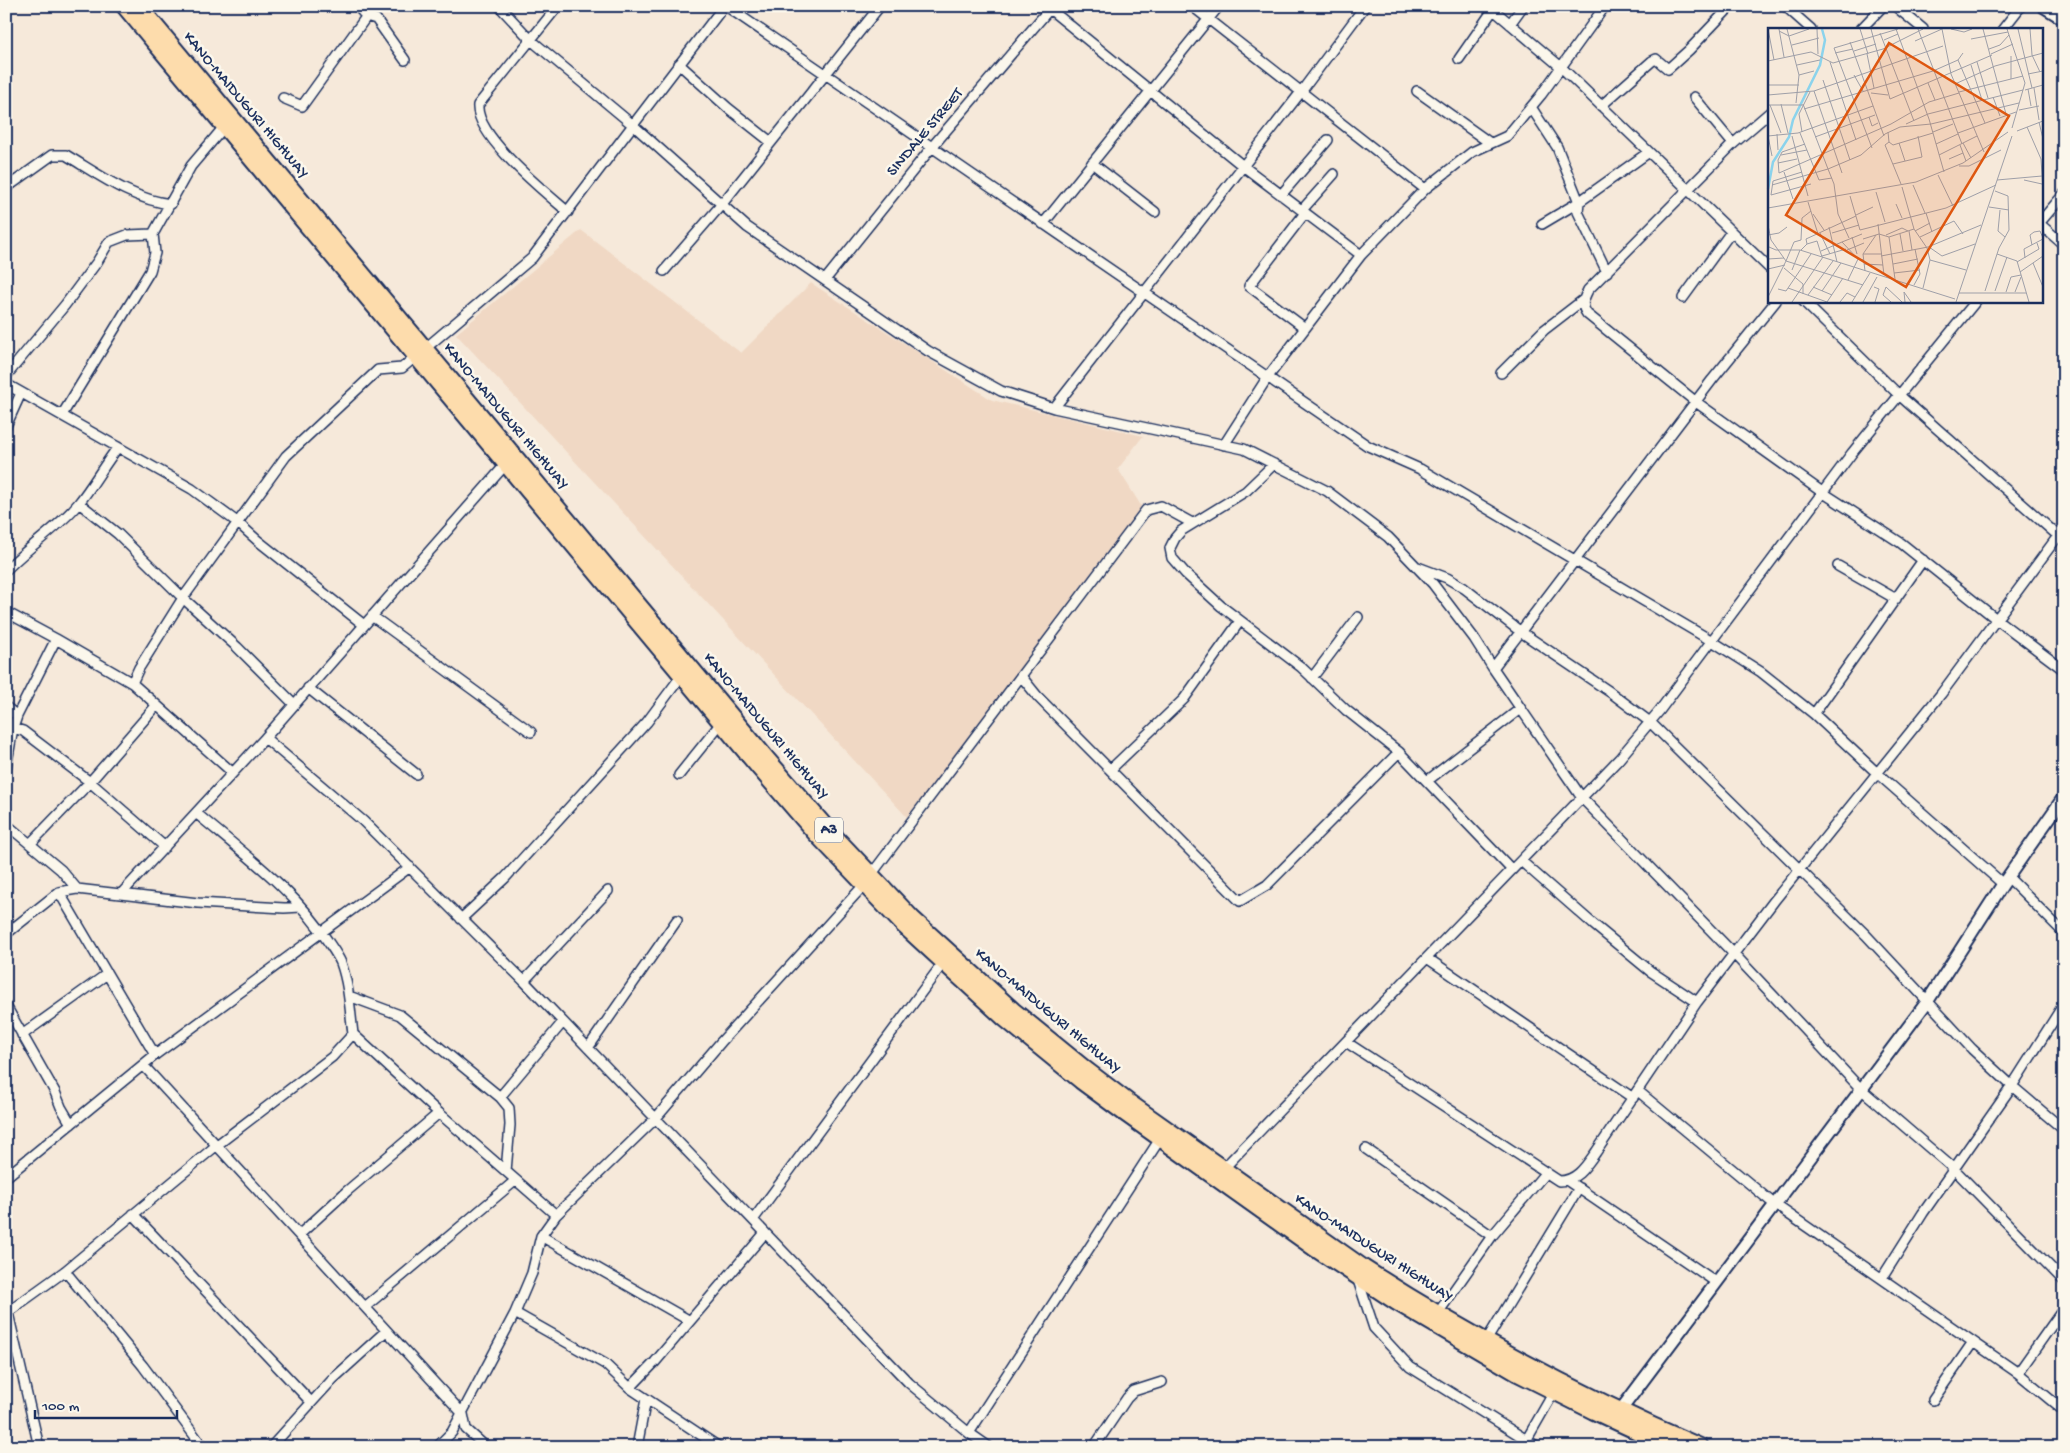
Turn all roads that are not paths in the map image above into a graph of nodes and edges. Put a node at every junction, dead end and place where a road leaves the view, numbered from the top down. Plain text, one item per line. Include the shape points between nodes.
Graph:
1 (124, 6) edge
2 (139, 6) edge
3 (357, 6) edge
4 (374, 6) edge
5 (499, 6) edge
6 (558, 6) edge
7 (725, 6) edge
8 (880, 6) edge
9 (1192, 6) edge
10 (1219, 6) edge
11 (1523, 6) edge
12 (1605, 6) edge
13 (1731, 6) edge
14 (1785, 6) edge
15 (1883, 6) edge
16 (1895, 6) edge
17 (2022, 6) edge
18 (2043, 6) edge
19 (1050, 7) edge
20 (1362, 8) edge
21 (1491, 8) edge
22 (366, 16) junction
23 (1209, 19) junction
24 (2064, 19) edge
25 (1510, 24) junction
26 (1810, 28) edge
27 (1862, 28) edge
28 (1922, 28) edge
29 (2004, 28) edge
30 (531, 40) junction
31 (1459, 59) dead end
32 (405, 60) dead end
33 (679, 64) junction
34 (1561, 67) junction
35 (825, 74) junction
36 (1150, 90) junction
37 (1417, 91) dead end
38 (1301, 92) junction
39 (1694, 97) dead end
40 (283, 98) dead end
41 (1601, 106) junction
42 (1531, 107) junction
43 (1768, 114) edge
44 (633, 125) junction
45 (224, 127) junction
46 (1328, 140) dead end
47 (771, 142) junction
48 (1490, 143) junction
49 (1733, 144) junction
50 (932, 148) junction
51 (1649, 152) junction
52 (1092, 162) junction
53 (1243, 166) junction
54 (1334, 174) dead end
55 (6, 188) edge
56 (1425, 189) junction
57 (1688, 190) junction
58 (2064, 194) edge
59 (1282, 195) junction
60 (1579, 202) junction
61 (171, 204) junction
62 (722, 204) junction
63 (568, 212) junction
64 (1155, 212) dead end
65 (1303, 212) junction
66 (2042, 222) edge
67 (1043, 224) junction
68 (1542, 224) dead end
69 (2042, 224) edge
70 (1731, 232) junction
71 (153, 234) junction
72 (2064, 245) edge
73 (1361, 255) junction
74 (1768, 267) edge
75 (664, 272) dead end
76 (1607, 272) junction
77 (825, 280) junction
78 (1144, 293) junction
79 (1683, 298) dead end
80 (1583, 300) junction
81 (1775, 302) edge
82 (1804, 302) edge
83 (1975, 302) edge
84 (1305, 328) junction
85 (420, 351) junction
86 (1501, 373) dead end
87 (6, 376) edge
88 (1267, 378) junction
89 (6, 384) edge
90 (21, 393) junction
91 (1899, 395) junction
92 (1696, 402) junction
93 (1054, 408) junction
94 (62, 415) junction
95 (6, 426) edge
96 (1224, 445) junction
97 (118, 447) junction
98 (506, 464) junction
99 (1274, 464) junction
100 (1822, 492) junction
101 (79, 503) junction
102 (237, 522) junction
103 (1192, 523) junction
104 (2064, 528) edge
105 (2060, 539) edge
106 (1575, 560) junction
107 (1923, 560) junction
108 (1415, 566) junction
109 (1838, 566) dead end
110 (6, 570) edge
111 (183, 598) junction
112 (1896, 599) junction
113 (6, 612) edge
114 (372, 616) junction
115 (1358, 617) dead end
116 (1995, 618) junction
117 (1240, 621) junction
118 (364, 625) junction
119 (1521, 632) junction
120 (56, 639) junction
121 (1712, 641) junction
122 (1492, 668) junction
123 (2064, 670) edge
124 (682, 675) junction
125 (1021, 676) junction
126 (1312, 678) junction
127 (132, 684) junction
128 (308, 688) junction
129 (294, 704) junction
130 (156, 706) junction
131 (6, 707) edge
132 (1520, 709) junction
133 (1814, 714) junction
134 (17, 716) junction
135 (1650, 722) junction
136 (721, 723) junction
137 (10, 730) edge
138 (531, 732) dead end
139 (265, 738) junction
140 (1399, 752) junction
141 (6, 768) edge
142 (1110, 770) junction
143 (233, 773) junction
144 (1877, 773) junction
145 (416, 774) dead end
146 (679, 775) dead end
147 (90, 782) junction
148 (1427, 782) junction
149 (1582, 798) junction
150 (2063, 798) edge
151 (196, 813) junction
152 (6, 824) edge
153 (30, 844) junction
154 (165, 847) junction
155 (1521, 861) junction
156 (410, 867) junction
157 (1800, 869) junction
158 (1512, 870) junction
159 (867, 880) junction
160 (2005, 881) junction
161 (77, 889) junction
162 (59, 892) junction
163 (608, 892) dead end
164 (121, 894) junction
165 (301, 908) junction
166 (6, 918) edge
167 (462, 919) junction
168 (677, 920) dead end
169 (9, 932) edge
170 (322, 932) junction
171 (2064, 933) edge
172 (1734, 954) junction
173 (1427, 958) junction
174 (943, 963) junction
175 (107, 974) junction
176 (524, 981) junction
177 (349, 996) junction
178 (1697, 1002) junction
179 (1927, 1002) junction
180 (2064, 1004) edge
181 (6, 1006) edge
182 (563, 1022) junction
183 (353, 1034) junction
184 (22, 1035) junction
185 (1346, 1042) junction
186 (588, 1048) junction
187 (155, 1055) junction
188 (143, 1065) junction
189 (2012, 1086) junction
190 (1861, 1089) junction
191 (1635, 1095) junction
192 (500, 1097) junction
193 (439, 1113) junction
194 (656, 1118) junction
195 (71, 1124) junction
196 (2063, 1127) edge
197 (1160, 1139) junction
198 (217, 1145) junction
199 (1366, 1149) dead end
200 (1954, 1169) junction
201 (506, 1171) junction
202 (1546, 1172) junction
203 (1220, 1173) junction
204 (6, 1177) edge
205 (516, 1180) junction
206 (1568, 1181) junction
207 (1579, 1188) junction
208 (1774, 1204) junction
209 (133, 1214) junction
210 (556, 1215) junction
211 (753, 1220) junction
212 (765, 1233) junction
213 (299, 1235) junction
214 (541, 1236) junction
215 (1492, 1236) junction
216 (65, 1271) junction
217 (1357, 1277) junction
218 (1882, 1278) junction
219 (1716, 1282) junction
220 (2064, 1282) edge
221 (364, 1307) junction
222 (7, 1308) edge
223 (2064, 1308) edge
224 (515, 1313) junction
225 (1438, 1313) junction
226 (690, 1321) junction
227 (386, 1331) junction
228 (1486, 1341) junction
229 (1973, 1342) junction
230 (2018, 1373) junction
231 (1162, 1382) dead end
232 (630, 1388) junction
233 (1554, 1392) junction
234 (646, 1398) junction
235 (1933, 1400) dead end
236 (311, 1402) junction
237 (2064, 1411) edge
238 (463, 1414) junction
239 (1617, 1416) junction
240 (969, 1433) junction
241 (1527, 1439) junction
242 (483, 1446) edge
243 (39, 1447) edge
244 (203, 1447) edge
245 (271, 1447) edge
246 (437, 1447) edge
247 (637, 1447) edge
248 (719, 1447) edge
249 (989, 1447) edge
250 (1094, 1447) edge
251 (1538, 1447) edge
252 (1671, 1447) edge
253 (1700, 1447) edge

1 - 45 highway, KANO-MAIDUGURI HIGHWAY / A3
2 - 85 highway, KANO-MAIDUGURI HIGHWAY / A3
3 - 22 street
4 - 22 street
5 - 30 street
6 - 30 street
7 - 33 street
7 - 35 street
8 - 35 street
9 - 23 street
10 - 23 street
11 - 25 street
12 - 34 street
13 - 41 street via 1668,69 1656,59 1652,61
14 - 26 street
15 - 27 street
16 - 28 street
17 - 29 street
18 - 24 street
19 - 36 street
19 - 50 street, SINDALE STREET
20 - 38 street
21 - 25 street
21 - 31 street
22 - 32 street via 376,19
22 - 40 street via 302,106
23 - 36 street
23 - 38 street
25 - 34 street
30 - 44 street
30 - 63 street via 478,105 477,113 515,166
33 - 44 street
33 - 47 street
34 - 41 street
34 - 42 street
35 - 47 street
35 - 50 street
36 - 52 street
36 - 53 street
37 - 48 street
38 - 53 street
38 - 56 street
39 - 49 street
41 - 51 street
42 - 48 street via 1507,136
42 - 60 street via 1557,147
43 - 49 street
44 - 62 street
44 - 63 street
45 - 61 street via 191,166
45 - 85 highway, KANO-MAIDUGURI HIGHWAY / A3
46 - 59 street
47 - 62 street
48 - 56 street via 1472,152
49 - 57 street
50 - 67 street
50 - 77 street, SINDALE STREET
51 - 57 street
51 - 60 street
52 - 64 street
52 - 67 street
53 - 59 street
53 - 78 street
54 - 65 street
55 - 61 street via 52,156 66,155 140,196 153,202
56 - 73 street
57 - 70 street
57 - 76 street
58 - 66 street
59 - 65 street
60 - 68 street
60 - 76 street via 1578,212
61 - 71 street
62 - 75 street
62 - 77 street via 747,227
63 - 85 street via 532,258
65 - 73 street
65 - 84 street via 1249,286
67 - 78 street
69 - 72 street
70 - 74 street
70 - 79 street
71 - 87 street via 127,235 109,242 65,304
71 - 94 street via 154,254 150,271
73 - 84 street
76 - 80 street via 1588,290
77 - 93 street via 928,351 1001,391
78 - 88 street
78 - 93 street
80 - 86 street via 1544,330
80 - 92 street via 1583,308 1588,314
81 - 92 street
82 - 91 street
83 - 91 street
84 - 88 street
85 - 98 highway, KANO-MAIDUGURI HIGHWAY / A3
85 - 102 street via 402,368 378,370 344,400 286,456
85 - 159 highway, KANO-MAIDUGURI HIGHWAY / A3
88 - 96 street
88 - 106 street via 1368,446 1420,469
89 - 90 street
90 - 94 street
90 - 95 street
91 - 100 street
91 - 105 street
92 - 100 street
92 - 106 street
93 - 96 street
94 - 97 street
96 - 99 street via 1244,449
97 - 101 street
97 - 102 street via 192,489
98 - 114 street
98 - 124 highway, KANO-MAIDUGURI HIGHWAY / A3
99 - 103 street via 1246,491
99 - 108 street via 1327,491 1388,537
100 - 107 street
100 - 121 street
101 - 110 street
101 - 111 street via 118,534
102 - 111 street
102 - 118 street
103 - 117 street via 1175,538 1170,548 1172,558
103 - 125 street via 1161,506 1146,510
104 - 105 street
105 - 116 street
106 - 119 street
106 - 121 street
107 - 112 street
107 - 116 street
108 - 119 street via 1464,588
108 - 122 street via 1433,584 1474,638
109 - 112 street
111 - 127 street
111 - 129 street
112 - 133 street
113 - 120 street
114 - 118 street
114 - 138 street
115 - 126 street
116 - 123 street
116 - 144 street via 1941,694
117 - 126 street
117 - 142 street via 1184,700
118 - 128 street
119 - 122 street
119 - 135 street
120 - 127 street
120 - 134 street
121 - 133 street via 1761,672
121 - 135 street
122 - 132 street
124 - 136 highway, KANO-MAIDUGURI HIGHWAY / A3
124 - 167 street via 647,722 505,878
125 - 142 street
125 - 159 street
126 - 140 street
127 - 130 street
128 - 129 street
128 - 145 street
129 - 139 street
130 - 143 street
130 - 147 street
131 - 134 street
132 - 148 street
132 - 149 street
133 - 144 street
134 - 137 street
135 - 149 street
135 - 157 street
136 - 146 street
136 - 159 highway, KANO-MAIDUGURI HIGHWAY / A3 via 816,834
137 - 141 street
137 - 147 street via 23,731
139 - 143 street
139 - 156 street via 363,821
140 - 142 street via 1267,885 1240,901
140 - 148 street
143 - 151 street
144 - 157 street
144 - 160 street
147 - 153 street
147 - 154 street
148 - 158 street
149 - 155 street
149 - 172 street
150 - 160 street
151 - 154 street
151 - 165 street
152 - 153 street
153 - 161 street via 61,870
154 - 164 street
155 - 158 street
155 - 178 street via 1650,970
156 - 167 street
156 - 170 street
157 - 172 street
157 - 179 street
158 - 173 street
159 - 174 highway, KANO-MAIDUGURI HIGHWAY / A3
159 - 194 street
159 - 203 highway, KANO-MAIDUGURI HIGHWAY / A3 via 1047,1038
160 - 171 street
160 - 179 street
161 - 162 street
161 - 164 street
162 - 169 street
162 - 175 street
163 - 176 street
164 - 165 street via 198,903
165 - 170 street
166 - 169 street
167 - 176 street
168 - 186 street
170 - 177 street via 340,962
170 - 187 street
172 - 178 street
172 - 190 street
173 - 185 street
173 - 191 street
174 - 197 highway, KANO-MAIDUGURI HIGHWAY / A3 via 1067,1070
174 - 211 street
175 - 184 street
175 - 187 street
176 - 182 street
177 - 183 street
177 - 192 street via 400,1015
178 - 191 street
179 - 189 street
179 - 190 street
180 - 189 street
181 - 184 street
182 - 186 street
182 - 192 street
183 - 193 street
183 - 198 street via 332,1056
184 - 195 street
185 - 202 street
185 - 203 street
186 - 194 street
187 - 188 street
188 - 195 street
188 - 198 street
189 - 196 street
189 - 200 street
190 - 200 street
190 - 208 street
191 - 206 street via 1584,1169
191 - 208 street
192 - 201 street via 509,1108
193 - 201 street
193 - 213 street
194 - 210 street
194 - 211 street
195 - 204 street
197 - 203 highway, KANO-MAIDUGURI HIGHWAY / A3
197 - 240 street
198 - 209 street
198 - 213 street
199 - 215 street
200 - 218 street
200 - 220 street
201 - 205 street
202 - 206 street
202 - 215 street
203 - 217 highway, KANO-MAIDUGURI HIGHWAY / A3
203 - 225 highway, KANO-MAIDUGURI HIGHWAY / A3
205 - 210 street
205 - 221 street
206 - 207 street
207 - 219 street
207 - 228 street
208 - 218 street
208 - 219 street
209 - 216 street
209 - 236 street
210 - 214 street
211 - 212 street
212 - 226 street
212 - 240 street via 909,1383
213 - 221 street
214 - 224 street via 532,1273
214 - 226 street
215 - 225 street
216 - 222 street
216 - 244 street via 143,1366
217 - 233 highway, KANO-MAIDUGURI HIGHWAY / A3 via 1472,1348
217 - 241 street via 1374,1328 1410,1367
218 - 229 street
219 - 239 street
221 - 227 street
222 - 243 street
223 - 230 street
224 - 232 street via 605,1364
224 - 238 street
225 - 228 highway, KANO-MAIDUGURI HIGHWAY / A3
226 - 232 street
227 - 236 street
227 - 238 street
228 - 239 highway, KANO-MAIDUGURI HIGHWAY / A3
229 - 230 street
229 - 235 street
230 - 237 street
231 - 250 street via 1134,1392 1127,1398
232 - 234 street
233 - 239 highway, KANO-MAIDUGURI HIGHWAY / A3
233 - 241 street
234 - 247 street
234 - 248 street
236 - 245 street
238 - 242 street via 466,1429
238 - 246 street
239 - 252 highway, KANO-MAIDUGURI HIGHWAY / A3
239 - 253 highway, KANO-MAIDUGURI HIGHWAY / A3
240 - 249 street
241 - 251 street

